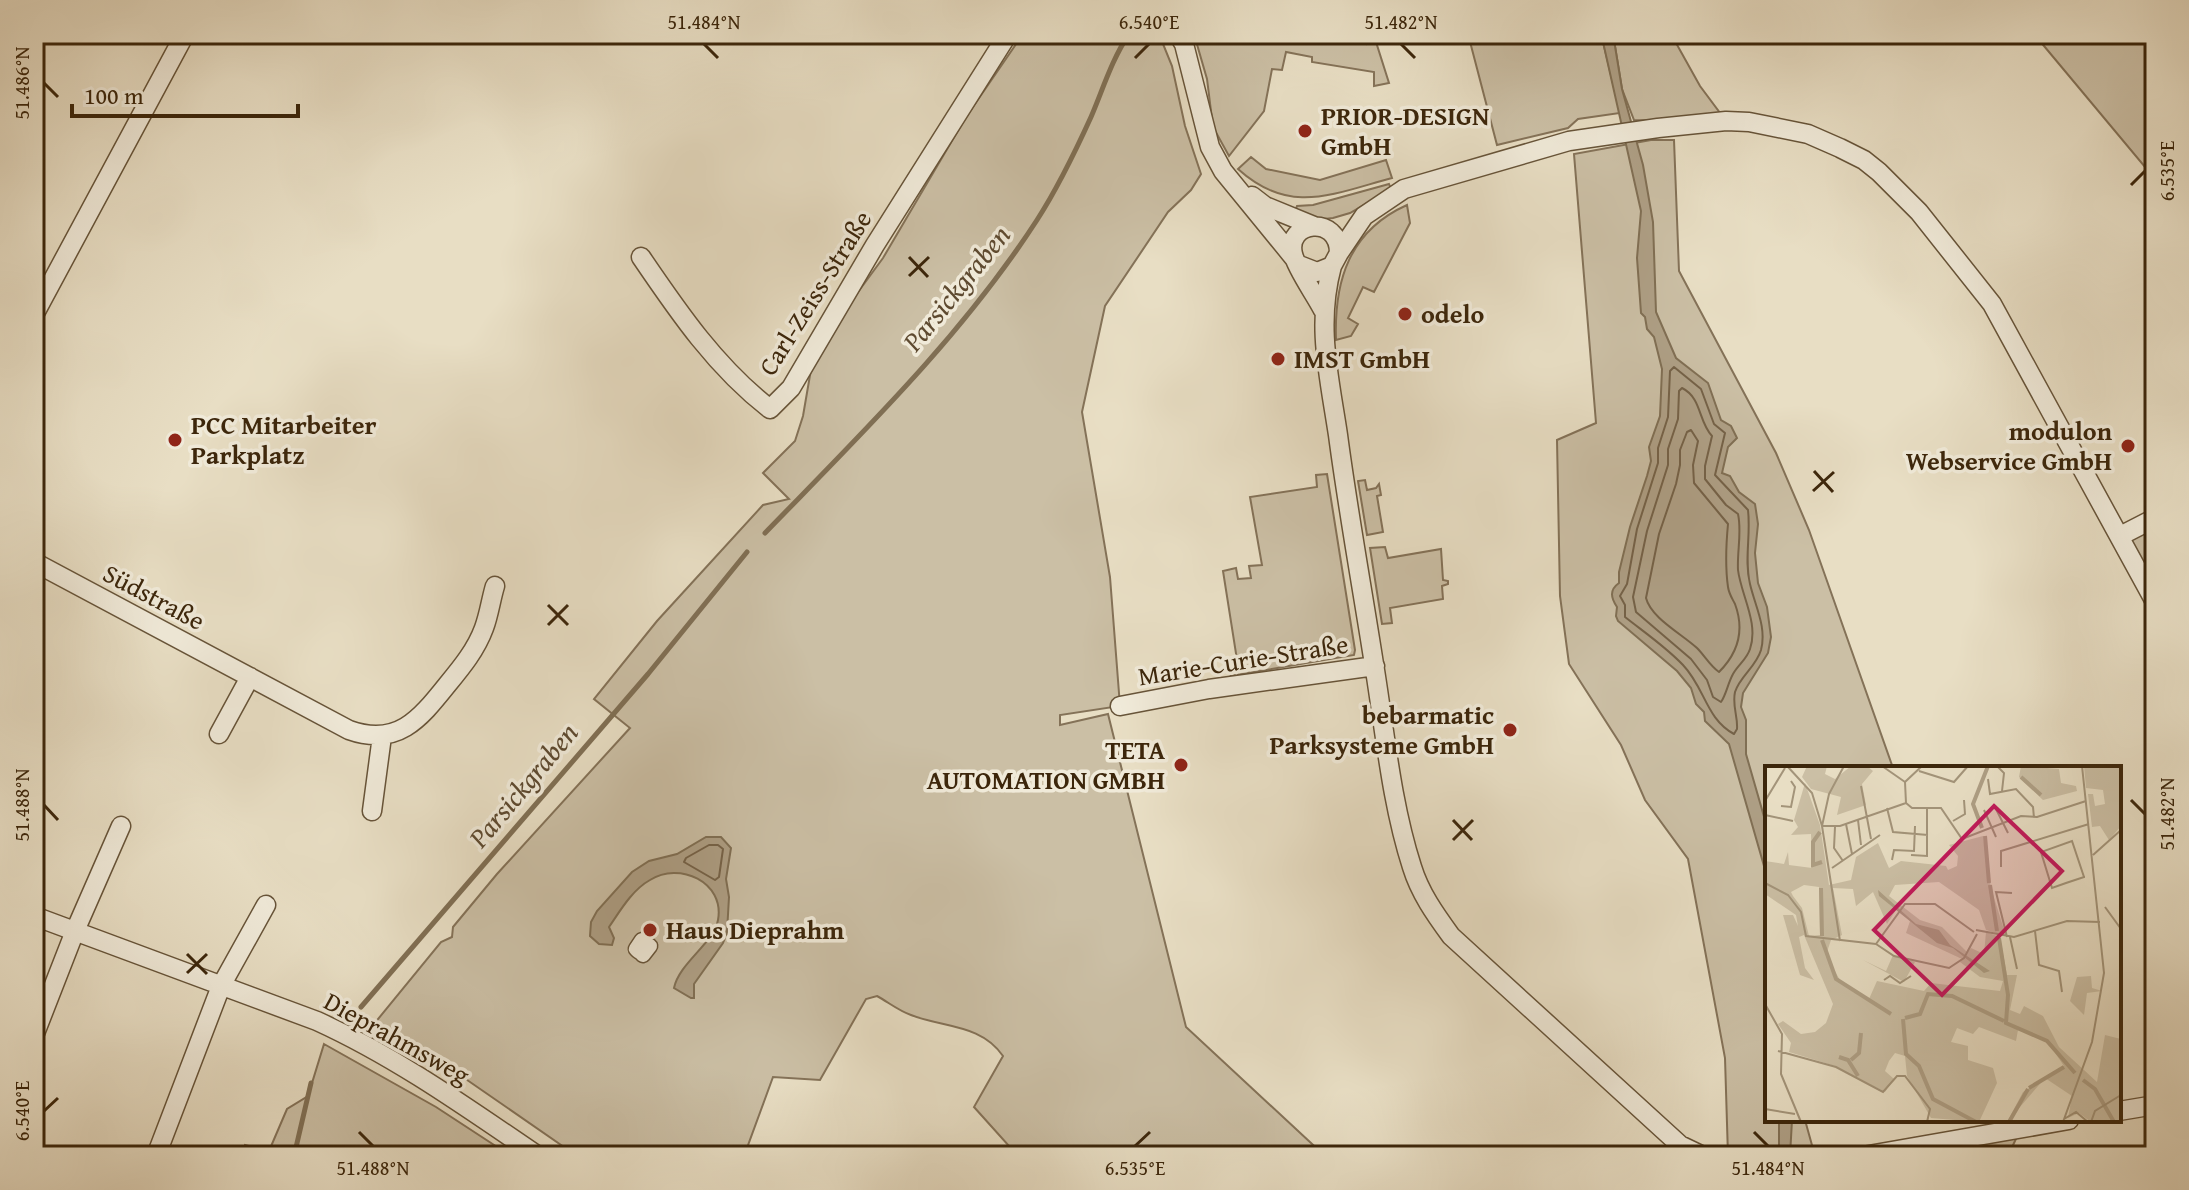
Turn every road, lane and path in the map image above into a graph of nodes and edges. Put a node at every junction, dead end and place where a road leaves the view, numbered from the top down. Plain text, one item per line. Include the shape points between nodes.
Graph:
1 (185, 34) edge
2 (1008, 34) edge
3 (1178, 34) edge
4 (1231, 180) junction
5 (1364, 216) junction
6 (1317, 226) junction
7 (641, 257) dead end
8 (1335, 259) junction
9 (1296, 262) junction
10 (1323, 310) junction
11 (34, 315) edge
12 (2155, 518) edge
13 (2120, 536) junction
14 (34, 562) edge
15 (495, 586) dead end
16 (2155, 602) edge
17 (1375, 666) junction
18 (250, 677) junction
19 (1120, 706) dead end
20 (219, 734) dead end
21 (382, 736) junction
22 (372, 811) dead end
23 (121, 826) dead end
24 (266, 905) dead end
25 (34, 916) edge
26 (75, 931) junction
27 (221, 986) junction
28 (34, 1036) edge
29 (2155, 1105) edge
30 (2121, 1111) edge
31 (2058, 1122) edge
32 (156, 1156) edge
33 (538, 1156) edge
34 (1703, 1156) edge
35 (1863, 1156) edge

1 - 11 street
2 - 7 street, Carl-Zeiss-Straße via 791,388 770,409 691,332
3 - 4 street via 1210,147
4 - 6 street via 1265,206
4 - 9 street
5 - 6 street
5 - 8 street
5 - 13 street via 1404,189 1569,141 1726,121 1808,134 1879,172 1919,212 1992,304
6 - 8 street via 1334,234
6 - 9 street via 1295,237
8 - 9 street via 1317,272
8 - 10 street
9 - 10 street
10 - 17 street via 1340,465
12 - 13 street
13 - 16 street
14 - 18 street, Südstraße
15 - 21 street via 485,628 468,660 424,713
17 - 19 street, Marie-Curie-Straße
17 - 34 street via 1404,839 1425,899 1451,936 1680,1145
18 - 20 street
18 - 21 street, Südstraße via 349,730
21 - 22 street
23 - 26 street
24 - 27 street
25 - 26 street, Dieprahmsweg
26 - 27 street, Dieprahmsweg
26 - 28 street
27 - 32 street
27 - 33 street, Dieprahmsweg via 368,1046
29 - 30 street
31 - 35 street

